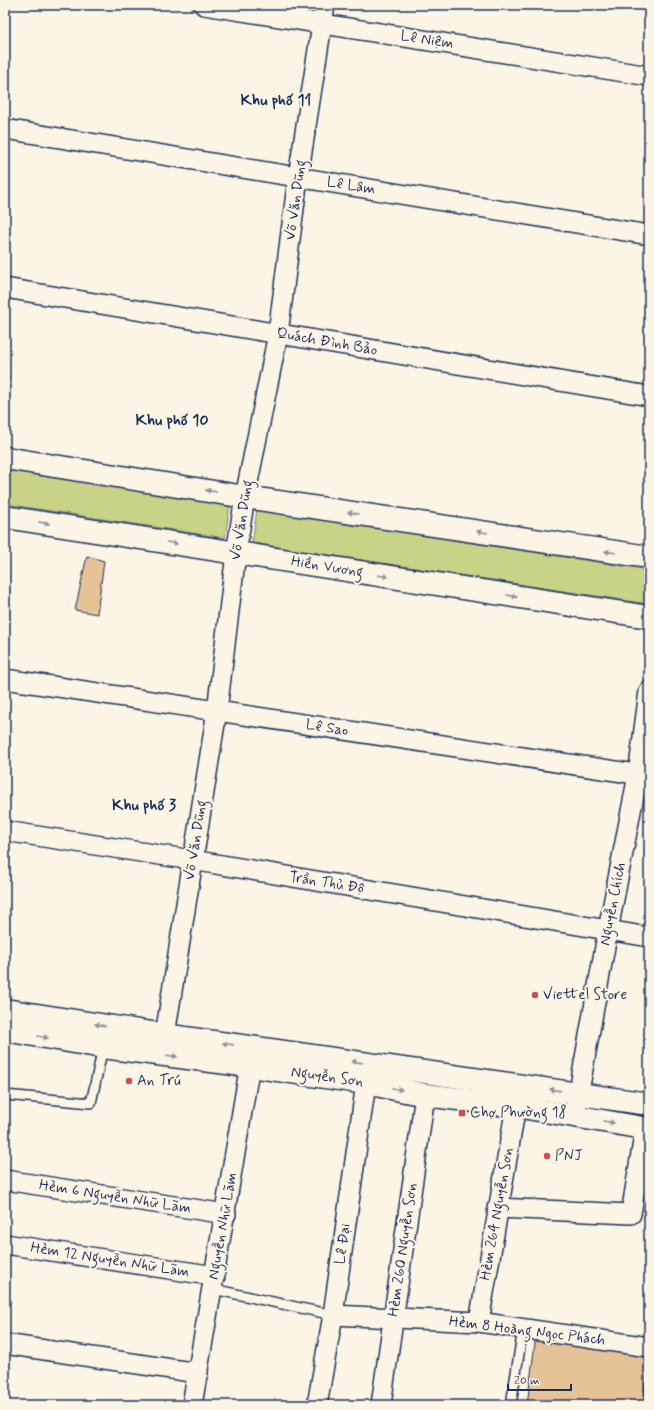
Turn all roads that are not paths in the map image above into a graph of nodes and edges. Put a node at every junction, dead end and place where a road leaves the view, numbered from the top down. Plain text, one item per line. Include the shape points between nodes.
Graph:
1 (204, 5) edge
2 (325, 5) edge
3 (322, 24) junction
4 (649, 76) edge
5 (5, 129) edge
6 (298, 177) junction
7 (649, 235) edge
8 (5, 288) edge
9 (278, 334) junction
10 (649, 396) edge
11 (5, 458) edge
12 (245, 497) junction
13 (5, 517) edge
14 (236, 553) junction
15 (649, 557) edge
16 (649, 617) edge
17 (5, 679) edge
18 (649, 691) edge
19 (217, 711) junction
20 (644, 776) edge
21 (5, 832) edge
22 (192, 860) junction
23 (608, 930) junction
24 (649, 937) edge
25 (5, 1010) edge
26 (5, 1030) edge
27 (5, 1034) edge
28 (165, 1035) junction
29 (103, 1048) junction
30 (252, 1057) junction
31 (366, 1083) junction
32 (578, 1093) junction
33 (5, 1095) edge
34 (425, 1095) junction
35 (649, 1104) edge
36 (516, 1106) junction
37 (575, 1116) junction
38 (647, 1129) edge
39 (5, 1180) edge
40 (497, 1208) junction
41 (226, 1214) junction
42 (5, 1244) edge
43 (214, 1283) junction
44 (333, 1315) junction
45 (394, 1319) junction
46 (479, 1322) junction
47 (523, 1328) junction
48 (5, 1344) edge
49 (649, 1347) edge
50 (198, 1373) junction
51 (192, 1405) edge
52 (317, 1405) edge
53 (381, 1405) edge
54 (511, 1405) edge

1 - 3 street, Lê Niệm
2 - 3 street, Võ Văn Dũng
3 - 4 street, Lê Niệm
3 - 6 street, Võ Văn Dũng
5 - 6 street, Lê Lâm
6 - 7 street, Lê Lâm
6 - 9 street, Võ Văn Dũng
8 - 9 street, Quách Đình Bảo
9 - 10 street, Quách Đình Bảo
9 - 12 street, Võ Văn Dũng
12 -> 11 street
12 - 14 street, Võ Văn Dũng
15 -> 12 street
13 -> 14 street, Hiền Vương
14 -> 16 street, Hiền Vương
14 - 19 street, Võ Văn Dũng
17 - 19 street, Lê Sao
18 - 20 street, Nguyễn Chích
19 - 20 street, Lê Sao
19 - 22 street, Võ Văn Dũng
20 - 23 street, Nguyễn Chích
21 - 22 street, Trần Thủ Độ
22 - 23 street, Trần Thủ Độ
22 - 28 street, Võ Văn Dũng
23 - 24 street, Trần Thủ Độ
23 - 32 street, Nguyễn Chích
28 -> 25 street, Nguyễn Sơn
26 - 27 street
26 -> 29 street, Nguyễn Sơn
30 -> 28 street, Nguyễn Sơn
29 -> 30 street, Nguyễn Sơn
29 - 33 lane via 91,1103
30 - 31 street, Nguyễn Sơn
32 -> 30 street, Nguyễn Sơn
30 - 41 street, Nguyễn Nhữ Lãm
31 -> 34 street, Nguyễn Sơn
31 - 44 street, Lê Đại
32 - 35 street, Nguyễn Sơn
32 - 37 street, Nguyễn Chích
34 - 36 street, Nguyễn Sơn
34 - 45 street, Hẻm 260 Nguyễn Sơn
36 - 37 street, Nguyễn Sơn
36 - 40 street, Hẻm 264 Nguyễn Sơn
37 -> 38 street, Nguyễn Sơn
38 - 40 street via 631,1214
39 - 41 street, Hẻm 6 Nguyễn Nhữ Lãm
40 - 46 street, Hẻm 264 Nguyễn Sơn
41 - 43 street, Nguyễn Nhữ Lãm
42 - 43 street, Hẻm 12 Nguyễn Nhữ Lãm
43 - 44 lane
43 - 50 street, Nguyễn Nhữ Lãm
44 - 45 street, Hẻm 8 Hoàng Ngọc Phách
44 - 52 street, Lê Đại
45 - 46 street, Hẻm 8 Hoàng Ngọc Phách
45 - 53 street, Hẻm 260 Nguyễn Sơn
46 - 47 street, Hẻm 8 Hoàng Ngọc Phách
47 - 49 street, Hẻm 8 Hoàng Ngọc Phách
47 - 54 lane
48 - 50 street
50 - 51 street, Nguyễn Nhữ Lãm

